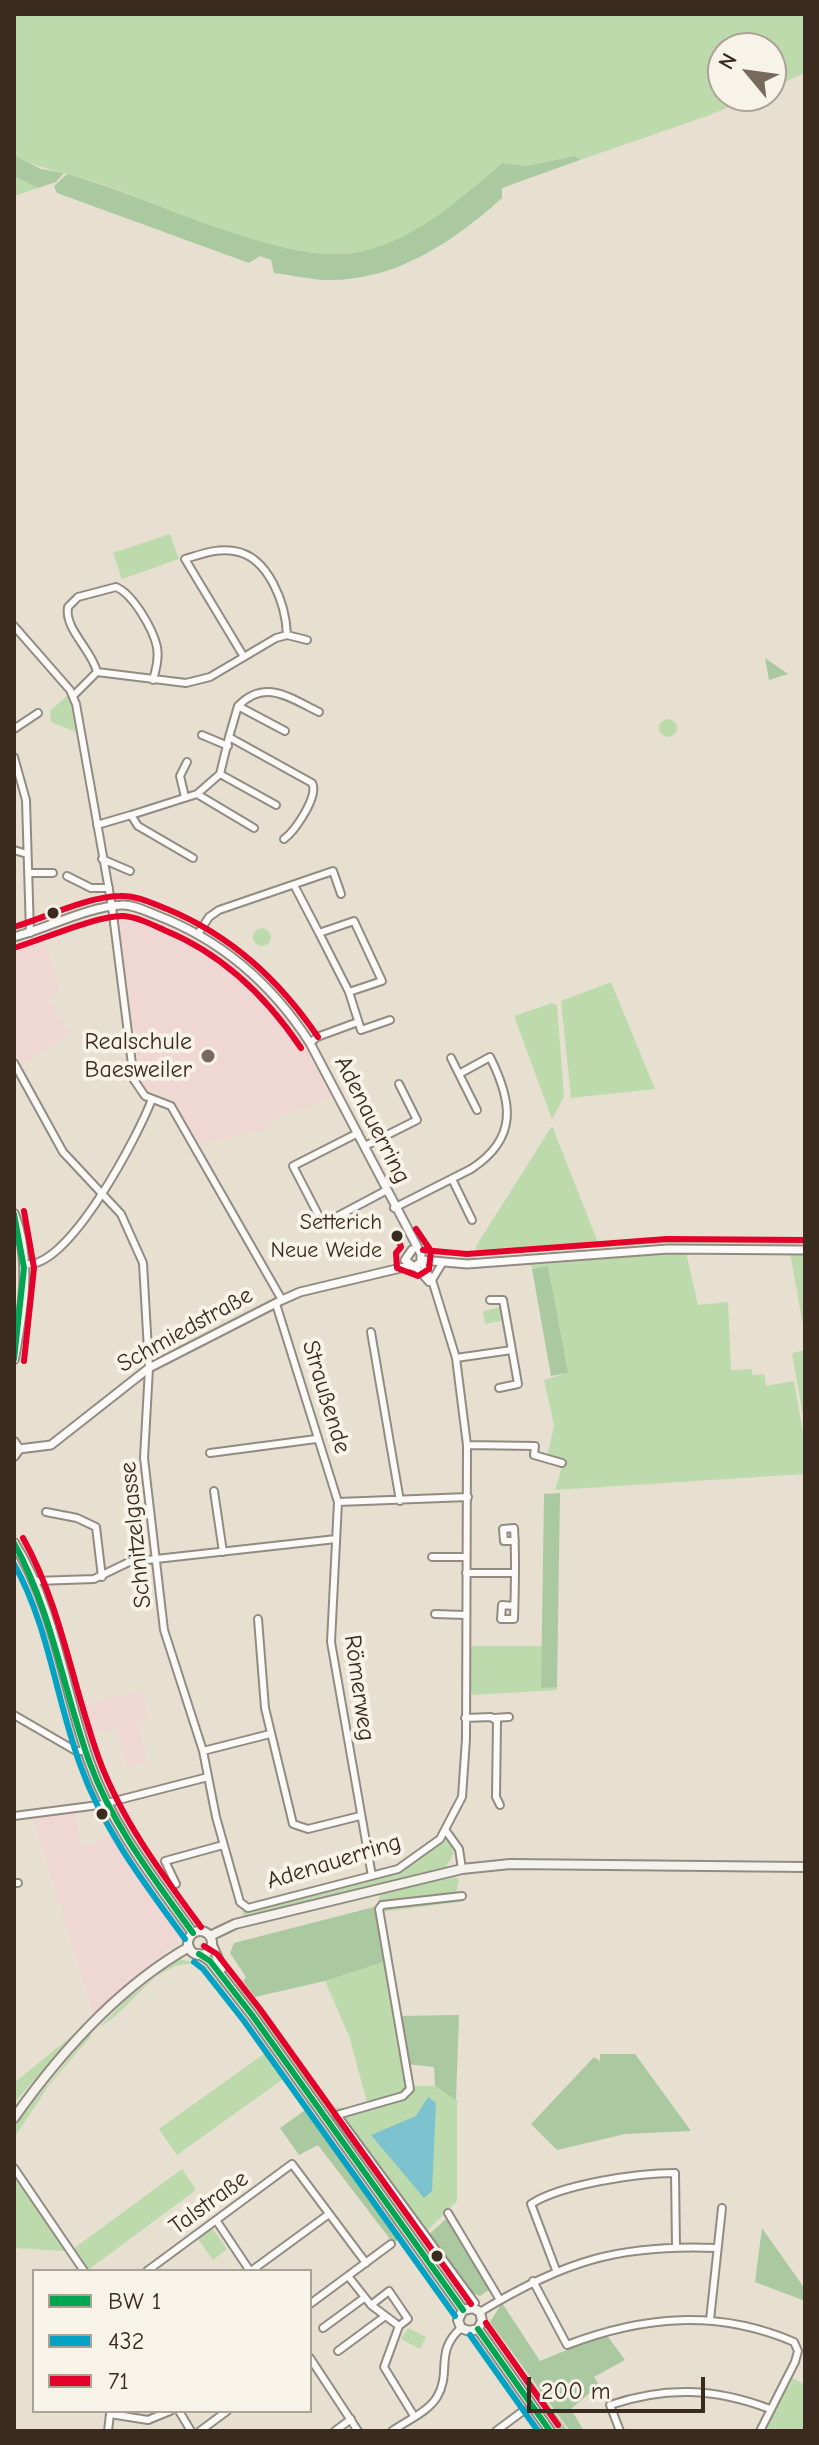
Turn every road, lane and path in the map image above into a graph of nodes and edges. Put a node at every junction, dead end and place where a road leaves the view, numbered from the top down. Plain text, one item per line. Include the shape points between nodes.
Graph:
1 (14, 626) edge
2 (287, 635) junction
3 (307, 640) dead end
4 (244, 657) junction
5 (97, 672) junction
6 (153, 680) junction
7 (73, 696) junction
8 (238, 706) junction
9 (319, 712) dead end
10 (38, 713) dead end
11 (14, 729) edge
12 (285, 731) dead end
13 (202, 735) dead end
14 (229, 737) junction
15 (228, 746) junction
16 (14, 757) edge
17 (187, 762) dead end
18 (220, 774) junction
19 (197, 794) junction
20 (185, 797) junction
21 (276, 805) dead end
22 (131, 815) junction
23 (97, 825) junction
24 (254, 828) dead end
25 (284, 839) dead end
26 (14, 850) edge
27 (27, 854) junction
28 (193, 858) dead end
29 (102, 859) junction
30 (130, 871) dead end
31 (28, 873) junction
32 (53, 873) dead end
33 (67, 876) dead end
34 (294, 885) junction
35 (109, 888) junction
36 (341, 894) dead end
37 (112, 907) junction
38 (30, 933) junction
39 (319, 933) junction
40 (198, 934) junction
41 (14, 937) edge
42 (349, 992) junction
43 (390, 1020) dead end
44 (358, 1022) junction
45 (310, 1043) junction
46 (451, 1058) dead end
47 (14, 1063) edge
48 (459, 1074) junction
49 (399, 1084) dead end
50 (152, 1099) junction
51 (477, 1110) dead end
52 (358, 1133) junction
53 (365, 1146) junction
54 (452, 1179) junction
55 (387, 1190) junction
56 (103, 1194) junction
57 (394, 1208) junction
58 (14, 1214) edge
59 (472, 1220) dead end
60 (805, 1250) edge
61 (414, 1251) junction
62 (415, 1263) junction
63 (447, 1263) junction
64 (26, 1264) junction
65 (433, 1284) junction
66 (490, 1300) dead end
67 (279, 1302) junction
68 (371, 1332) dead end
69 (512, 1350) junction
70 (14, 1357) edge
71 (456, 1358) junction
72 (149, 1368) junction
73 (499, 1388) dead end
74 (316, 1439) junction
75 (467, 1445) junction
76 (16, 1449) edge
77 (210, 1453) dead end
78 (562, 1463) dead end
79 (214, 1491) dead end
80 (468, 1497) junction
81 (400, 1501) junction
82 (338, 1502) junction
83 (46, 1512) dead end
84 (336, 1539) junction
85 (515, 1541) dead end
86 (14, 1543) edge
87 (223, 1552) junction
88 (432, 1557) dead end
89 (466, 1557) junction
90 (157, 1559) junction
91 (466, 1573) junction
92 (515, 1573) junction
93 (102, 1577) junction
94 (35, 1581) junction
95 (514, 1606) dead end
96 (435, 1614) dead end
97 (465, 1615) junction
98 (258, 1619) dead end
99 (14, 1715) edge
100 (509, 1717) dead end
101 (465, 1718) junction
102 (494, 1718) junction
103 (270, 1734) junction
104 (84, 1747) junction
105 (203, 1751) junction
106 (208, 1777) junction
107 (106, 1803) junction
108 (500, 1805) dead end
109 (14, 1816) edge
110 (360, 1816) junction
111 (446, 1831) junction
112 (223, 1845) junction
113 (805, 1867) edge
114 (462, 1869) junction
115 (372, 1876) junction
116 (176, 1884) dead end
117 (462, 1896) dead end
118 (243, 1905) joint
119 (193, 1933) junction
120 (211, 1940) junction
121 (189, 1947) junction
122 (199, 1954) junction
123 (252, 2015) junction
124 (14, 2118) edge
125 (14, 2168) edge
126 (722, 2208) dead end
127 (448, 2213) dead end
128 (329, 2214) junction
129 (216, 2220) junction
130 (391, 2244) dead end
131 (676, 2247) junction
132 (717, 2248) junction
133 (366, 2263) junction
134 (83, 2269) edge
135 (150, 2269) edge
136 (250, 2269) edge
137 (254, 2269) edge
138 (556, 2270) junction
139 (348, 2276) junction
140 (533, 2281) junction
141 (364, 2298) junction
142 (500, 2300) junction
143 (312, 2303) edge
144 (475, 2303) dead end
145 (371, 2305) junction
146 (463, 2310) junction
147 (480, 2312) junction
148 (384, 2317) junction
149 (710, 2320) junction
150 (399, 2326) junction
151 (323, 2328) dead end
152 (461, 2328) junction
153 (478, 2329) junction
154 (338, 2351) dead end
155 (312, 2361) edge
156 (770, 2409) junction
157 (523, 2411) dead end
158 (110, 2413) edge
159 (165, 2413) edge
160 (180, 2413) edge
161 (224, 2413) edge
162 (414, 2416) junction
163 (351, 2419) junction
164 (506, 2428) edge
165 (108, 2431) edge
166 (191, 2431) edge
167 (200, 2431) edge
168 (335, 2431) edge
169 (358, 2431) edge
170 (392, 2431) edge
171 (496, 2431) edge
172 (550, 2431) edge
173 (620, 2431) edge
174 (760, 2431) edge

1 - 7 street
2 - 3 street
2 - 4 street
2 - 4 street via 278,588 246,556 217,550 185,559
4 - 6 street via 202,679 175,684
5 - 6 street
5 - 6 street via 90,651 67,620 68,607 78,597 116,587 127,594 154,640 158,658
5 - 7 street
7 - 23 street, Straußende
8 - 9 street via 260,691 273,691
8 - 12 street
8 - 14 street
10 - 11 street
13 - 15 street
14 - 15 street
14 - 25 street via 312,783 315,789
15 - 18 street
16 - 27 street via 25,785
17 - 20 street via 180,776
18 - 19 street
18 - 21 street
19 - 20 street
19 - 24 street
20 - 22 street
22 - 23 street
22 - 28 street via 138,826
23 - 29 street, Straußende
26 - 27 street
27 - 31 street
29 - 30 street
29 - 35 street, Straußende
31 - 32 street
31 - 38 street
33 - 35 street via 91,888
34 - 36 street via 333,871
34 - 39 street
34 - 40 street via 219,910
35 - 37 street, Straußende
37 - 38 street, Adenauerring
37 - 40 street, Adenauerring via 133,907
37 - 50 street, Straußende via 134,1080 140,1093
38 - 41 street, Adenauerring
39 - 42 street
39 - 42 street via 354,921 382,981
40 - 45 street, Adenauerring via 253,972
42 - 44 street
43 - 44 street via 361,1030
44 - 45 street
45 - 52 street, Adenauerring
46 - 48 street
47 - 56 street, Schnitzelgasse via 63,1152
48 - 51 street
48 - 54 street via 490,1057 505,1089 508,1120 482,1162
49 - 53 street via 417,1120
50 - 56 street via 137,1137
50 - 67 street, Straußende via 171,1106
52 - 53 street, Adenauerring
52 - 55 street via 293,1166 323,1224
53 - 55 street, Adenauerring
54 - 57 street
54 - 59 street
55 - 57 street, Adenauerring
56 - 64 street via 52,1253 39,1263
56 - 72 street, Schnitzelgasse via 121,1214 143,1263
57 - 61 street, Adenauerring
58 - 64 main road
60 - 63 street via 668,1249
61 - 62 street
61 - 62 street, Adenauerring
62 - 63 street
62 - 65 street, Adenauerring
62 - 67 street, Schmiedstraße
63 - 65 street
64 - 70 main road
65 - 71 street, Adenauerring
66 - 69 street via 503,1300
67 - 72 street, Schmiedstraße
67 - 74 street, Straußende
68 - 81 street
69 - 71 street
69 - 73 street via 518,1384
71 - 75 street, Adenauerring
72 - 76 street, Schmiedstraße via 51,1445
72 - 90 street, Schnitzelgasse via 144,1458
74 - 77 street
74 - 82 street, Straußende
75 - 78 street via 535,1446 534,1455
75 - 80 street, Adenauerring
79 - 87 street
80 - 81 street
80 - 89 street, Adenauerring
81 - 82 street
82 - 84 street, Römerweg
83 - 93 street via 96,1527
84 - 87 street
84 - 110 street, Römerweg via 331,1642
85 - 92 street
86 - 94 main road
87 - 90 street
88 - 89 street
89 - 91 street, Adenauerring
90 - 93 street via 123,1564
90 - 105 street, Schnitzelgasse via 166,1644
91 - 92 street
91 - 97 street, Adenauerring
92 - 95 street
93 - 94 street
94 - 104 main road
96 - 97 street
97 - 101 street, Adenauerring
98 - 103 street
99 - 104 street via 70,1748
100 - 102 street
101 - 102 street
101 - 111 street, Adenauerring via 465,1782
102 - 108 street
103 - 105 street
103 - 110 street via 293,1824 308,1829
104 - 107 main road
105 - 106 street, Schnitzelgasse
106 - 107 street
106 - 112 street, Schnitzelgasse
107 - 109 street
107 - 119 main road
110 - 115 street, Römerweg
111 - 114 street via 456,1841
111 - 115 street, Adenauerring via 412,1862
112 - 116 street via 165,1861
112 - 118 street, Schnitzelgasse
113 - 114 main road via 535,1862
114 - 120 main road via 247,1921
115 - 118 street, Adenauerring via 248,1908
117 - 144 street via 379,1909 410,2089 403,2096 337,2115
119 - 120 main road via 202,1931
119 - 121 main road
120 - 122 main road via 206,1953
120 - 123 main road via 215,1958
121 - 122 main road
121 - 124 main road via 102,2015
122 - 123 main road
123 - 146 main road
125 - 134 street
126 - 132 street
127 - 142 street
128 - 129 street, Talstraße via 292,2164
128 - 133 street
128 - 137 street
129 - 135 street, Talstraße
129 - 136 street
130 - 133 street
131 - 132 street
131 - 138 street via 611,2254
131 - 138 street via 675,2173 607,2180 531,2204
132 - 149 street
133 - 139 street
138 - 140 street
139 - 141 street
139 - 143 street
140 - 142 street
140 - 149 street via 567,2345 627,2325
141 - 145 street
141 - 151 street
142 - 147 street
145 - 148 street
145 - 150 street via 389,2291 408,2319
146 - 147 main road
146 - 152 main road
147 - 153 main road
148 - 150 street
148 - 154 street
149 - 156 street via 772,2332 797,2345 795,2362
150 - 162 street via 384,2367
152 - 153 main road
152 - 162 street via 444,2349 439,2394
153 - 172 main road
155 - 163 street
156 - 173 street via 714,2392 658,2392 610,2405
156 - 174 street
157 - 164 street
158 - 159 street via 148,2420
158 - 165 street
160 - 166 street
161 - 167 street
162 - 170 street
163 - 168 street
163 - 169 street
164 - 171 street

